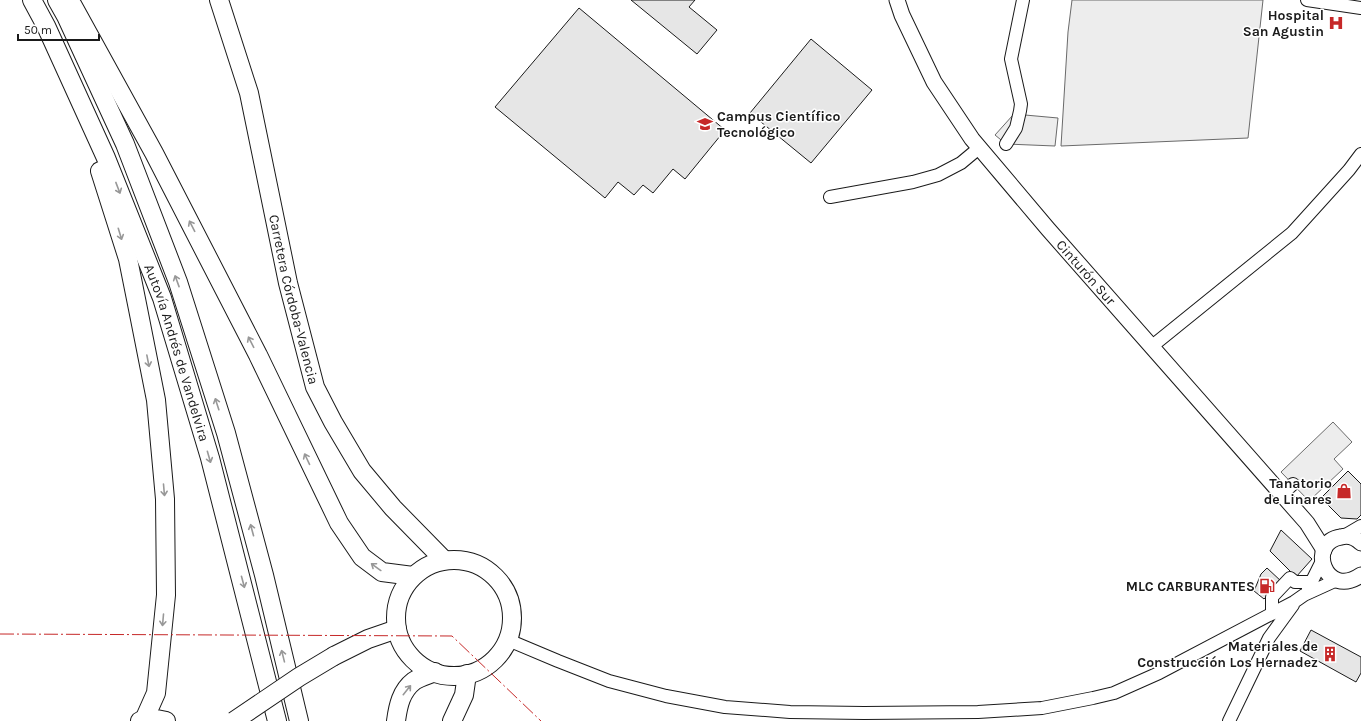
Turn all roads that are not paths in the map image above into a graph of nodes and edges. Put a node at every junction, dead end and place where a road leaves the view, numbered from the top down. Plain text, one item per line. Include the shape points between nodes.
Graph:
1 (32, 0) edge
2 (57, 0) edge
3 (70, 0) edge
4 (220, 0) edge
5 (897, 0) edge
6 (1023, 0) edge
7 (1307, 0) edge
8 (1361, 8) edge
9 (64, 64) junction
10 (1006, 144) dead end
11 (979, 148) junction
12 (1361, 154) edge
13 (1355, 170) edge
14 (830, 197) dead end
15 (1151, 347) junction
16 (1293, 484) dead end
17 (1281, 495) junction
18 (1307, 523) junction
19 (1361, 526) edge
20 (1339, 537) junction
21 (1361, 543) edge
22 (1323, 556) junction
23 (444, 560) junction
24 (413, 576) junction
25 (1349, 579) edge
26 (1312, 582) junction
27 (1361, 590) edge
28 (1299, 599) junction
29 (1272, 614) junction
30 (397, 629) junction
31 (508, 640) junction
32 (434, 672) junction
33 (467, 674) junction
34 (142, 720) edge
35 (166, 721) edge
36 (234, 721) edge
37 (277, 721) edge
38 (299, 721) edge
39 (396, 721) edge
40 (452, 721) edge
41 (1229, 721) edge

1 - 9 highway, Autovía Andrés de Vandelvira
38 -> 2 highway, Autovía Andrés de Vandelvira via 264,574 226,433 178,282 125,144
24 -> 3 highway via 382,572 362,557 339,524 258,355 158,160
4 - 23 highway, Carretera Córdoba-Valencia via 249,93 288,283 315,387 362,471 393,508
5 - 11 main road, Cinturón Sur via 934,82
6 - 10 street via 1012,59 1021,104 1016,128
7 - 8 street
9 -> 34 highway via 128,259 156,400 164,499 166,595 156,693
9 -> 37 highway, Autovía Andrés de Vandelvira via 106,158 162,298 210,458
11 - 14 street via 960,163 938,175
11 - 15 main road, Cinturón Sur
12 - 13 street
13 - 15 street via 1292,233
15 - 17 main road, Cinturón Sur
16 - 17 street
17 - 18 main road, Cinturón Sur
18 - 20 main road, Cinturón Sur via 1314,529
18 - 22 main road, Cinturón Sur
19 - 20 street
20 - 21 main road, Cinturón Sur via 1352,537
20 - 22 main road via 1329,543
22 - 25 main road, Cinturón Sur via 1327,573
22 - 26 street
23 - 24 highway via 422,568
23 - 31 highway via 475,563 499,582 507,595 511,610 512,625
24 - 30 highway via 398,600
25 - 27 main road
25 - 28 street
26 - 28 street
26 - 29 street via 1295,582 1290,578 1272,597
28 - 29 street
28 - 41 street via 1269,638
29 - 31 street via 1159,673 1114,693 1042,708 978,712 790,712 725,707 666,696 609,681
30 - 32 highway via 410,656 421,666
30 - 36 highway, bridge via 368,639 334,656
31 - 33 highway via 492,662 480,670
32 - 33 highway via 451,676
39 -> 32 highway via 404,692 414,681
33 - 40 highway via 464,695
34 - 35 highway

